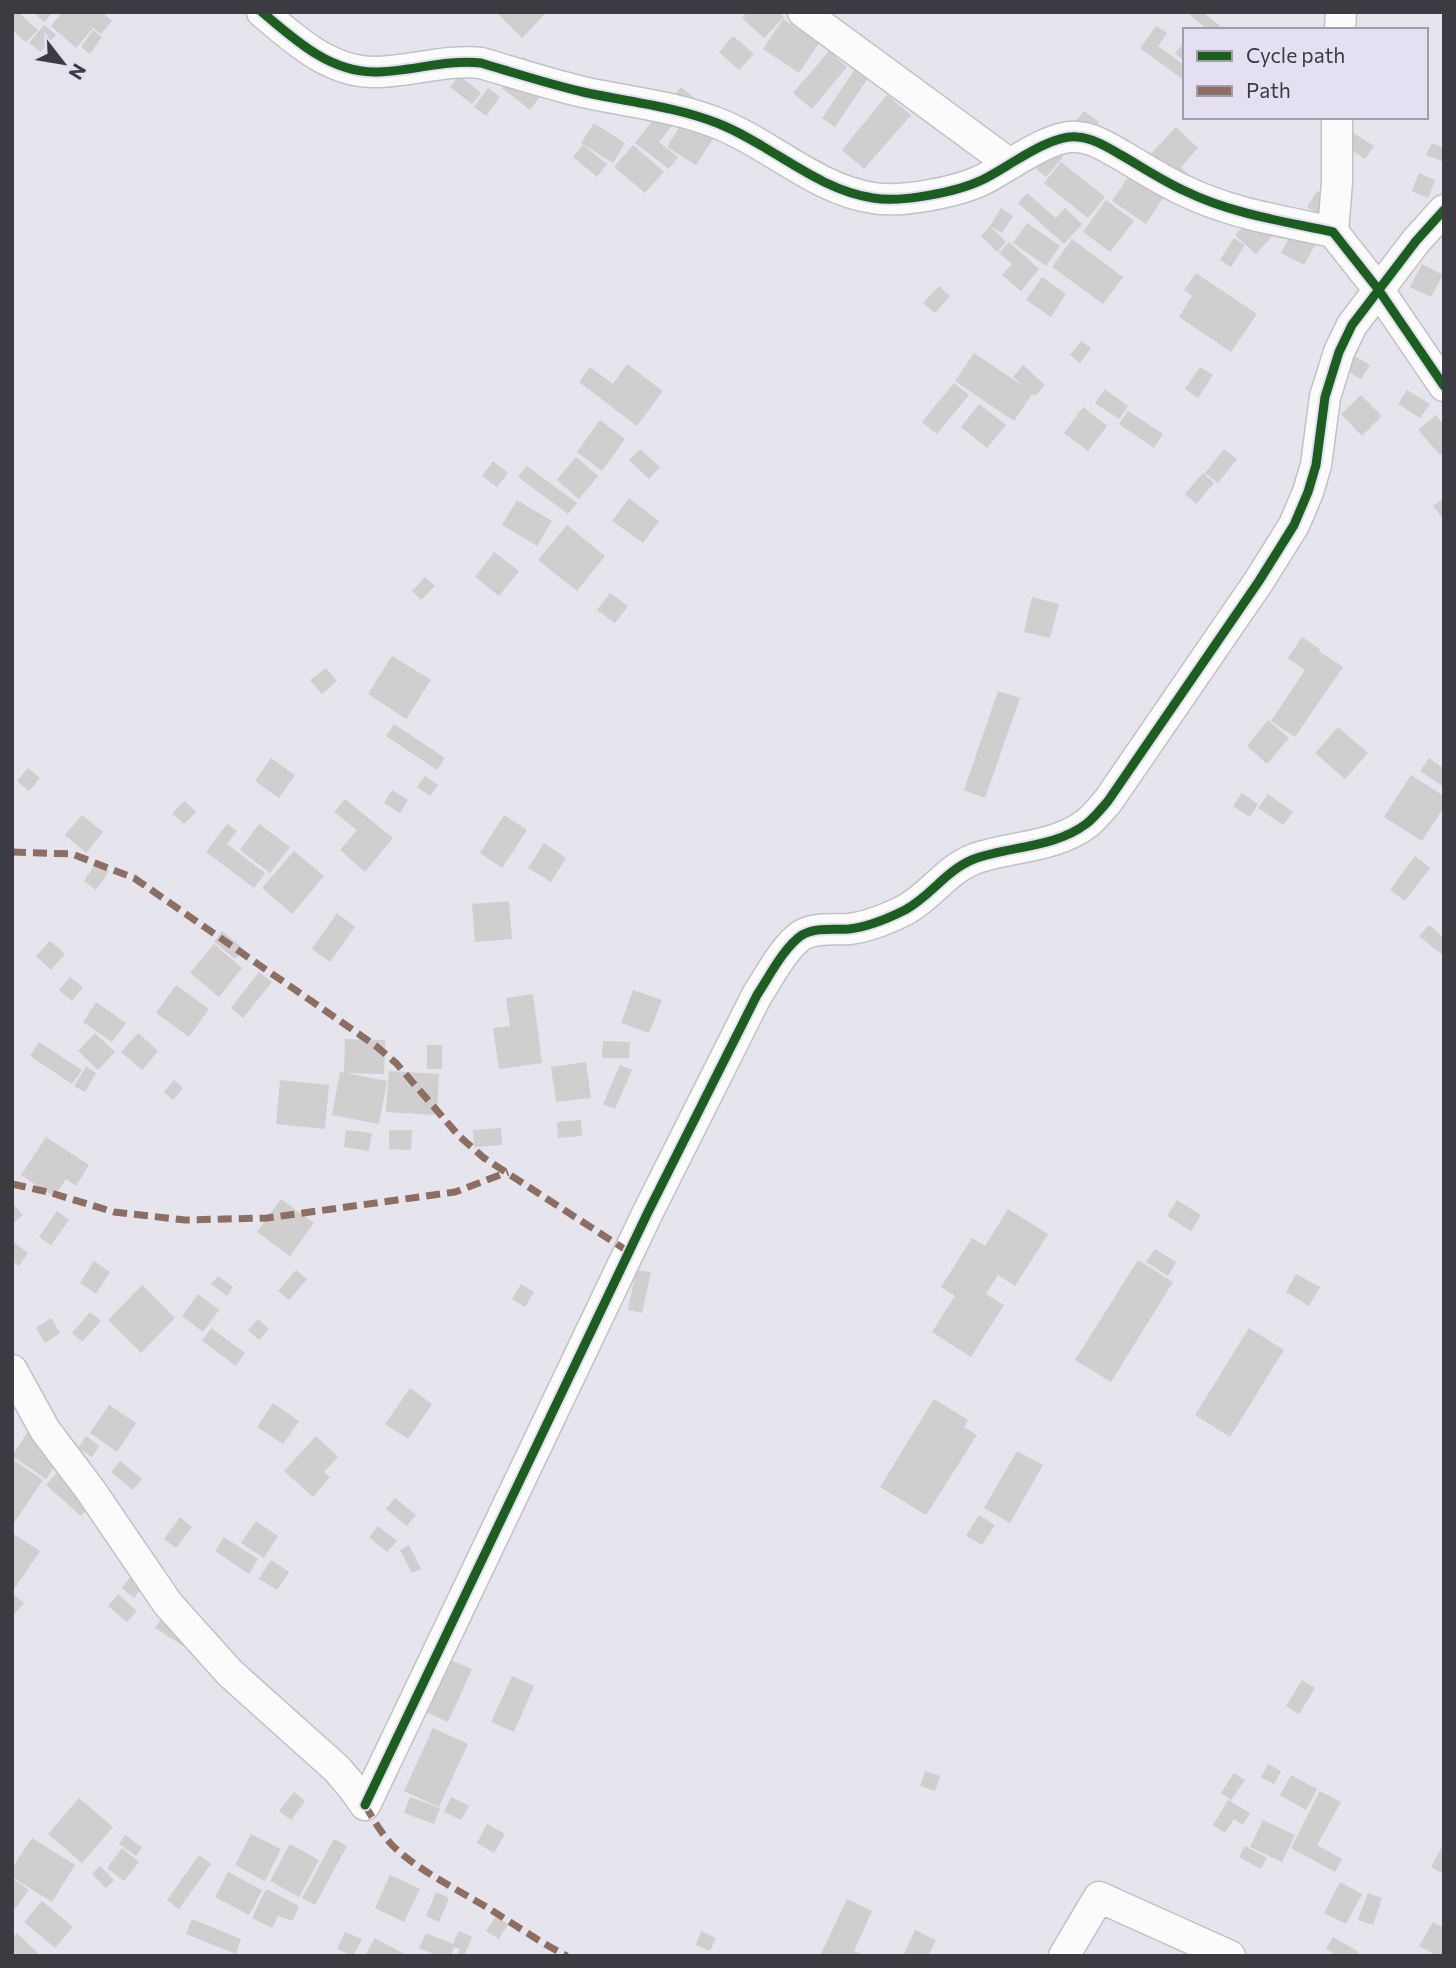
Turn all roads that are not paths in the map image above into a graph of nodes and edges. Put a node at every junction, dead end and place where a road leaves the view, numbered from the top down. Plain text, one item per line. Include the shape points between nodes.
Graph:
1 (262, 12) edge
2 (803, 12) edge
3 (1337, 119) edge
4 (1010, 164) junction
5 (1444, 210) edge
6 (1333, 232) junction
7 (1378, 289) junction
8 (1444, 386) edge
9 (12, 1370) edge
10 (1064, 1956) edge
11 (1230, 1956) edge

1 - 4 street via 313,52 356,70 481,63 582,92 681,111 759,142 836,188 875,199 947,191 980,181
2 - 4 street
3 - 6 street
4 - 6 street via 1049,142 1076,136 1096,141 1185,191 1222,206
5 - 7 street
6 - 7 street
7 - 8 street
7 - 9 street via 1339,352 1325,397 1308,492 1294,524 1108,801 1087,824 1060,838 972,860 902,911 850,929 810,931 776,964 648,1212 365,1805 337,1769 230,1673 168,1604 45,1430
10 - 11 street via 1099,1897

